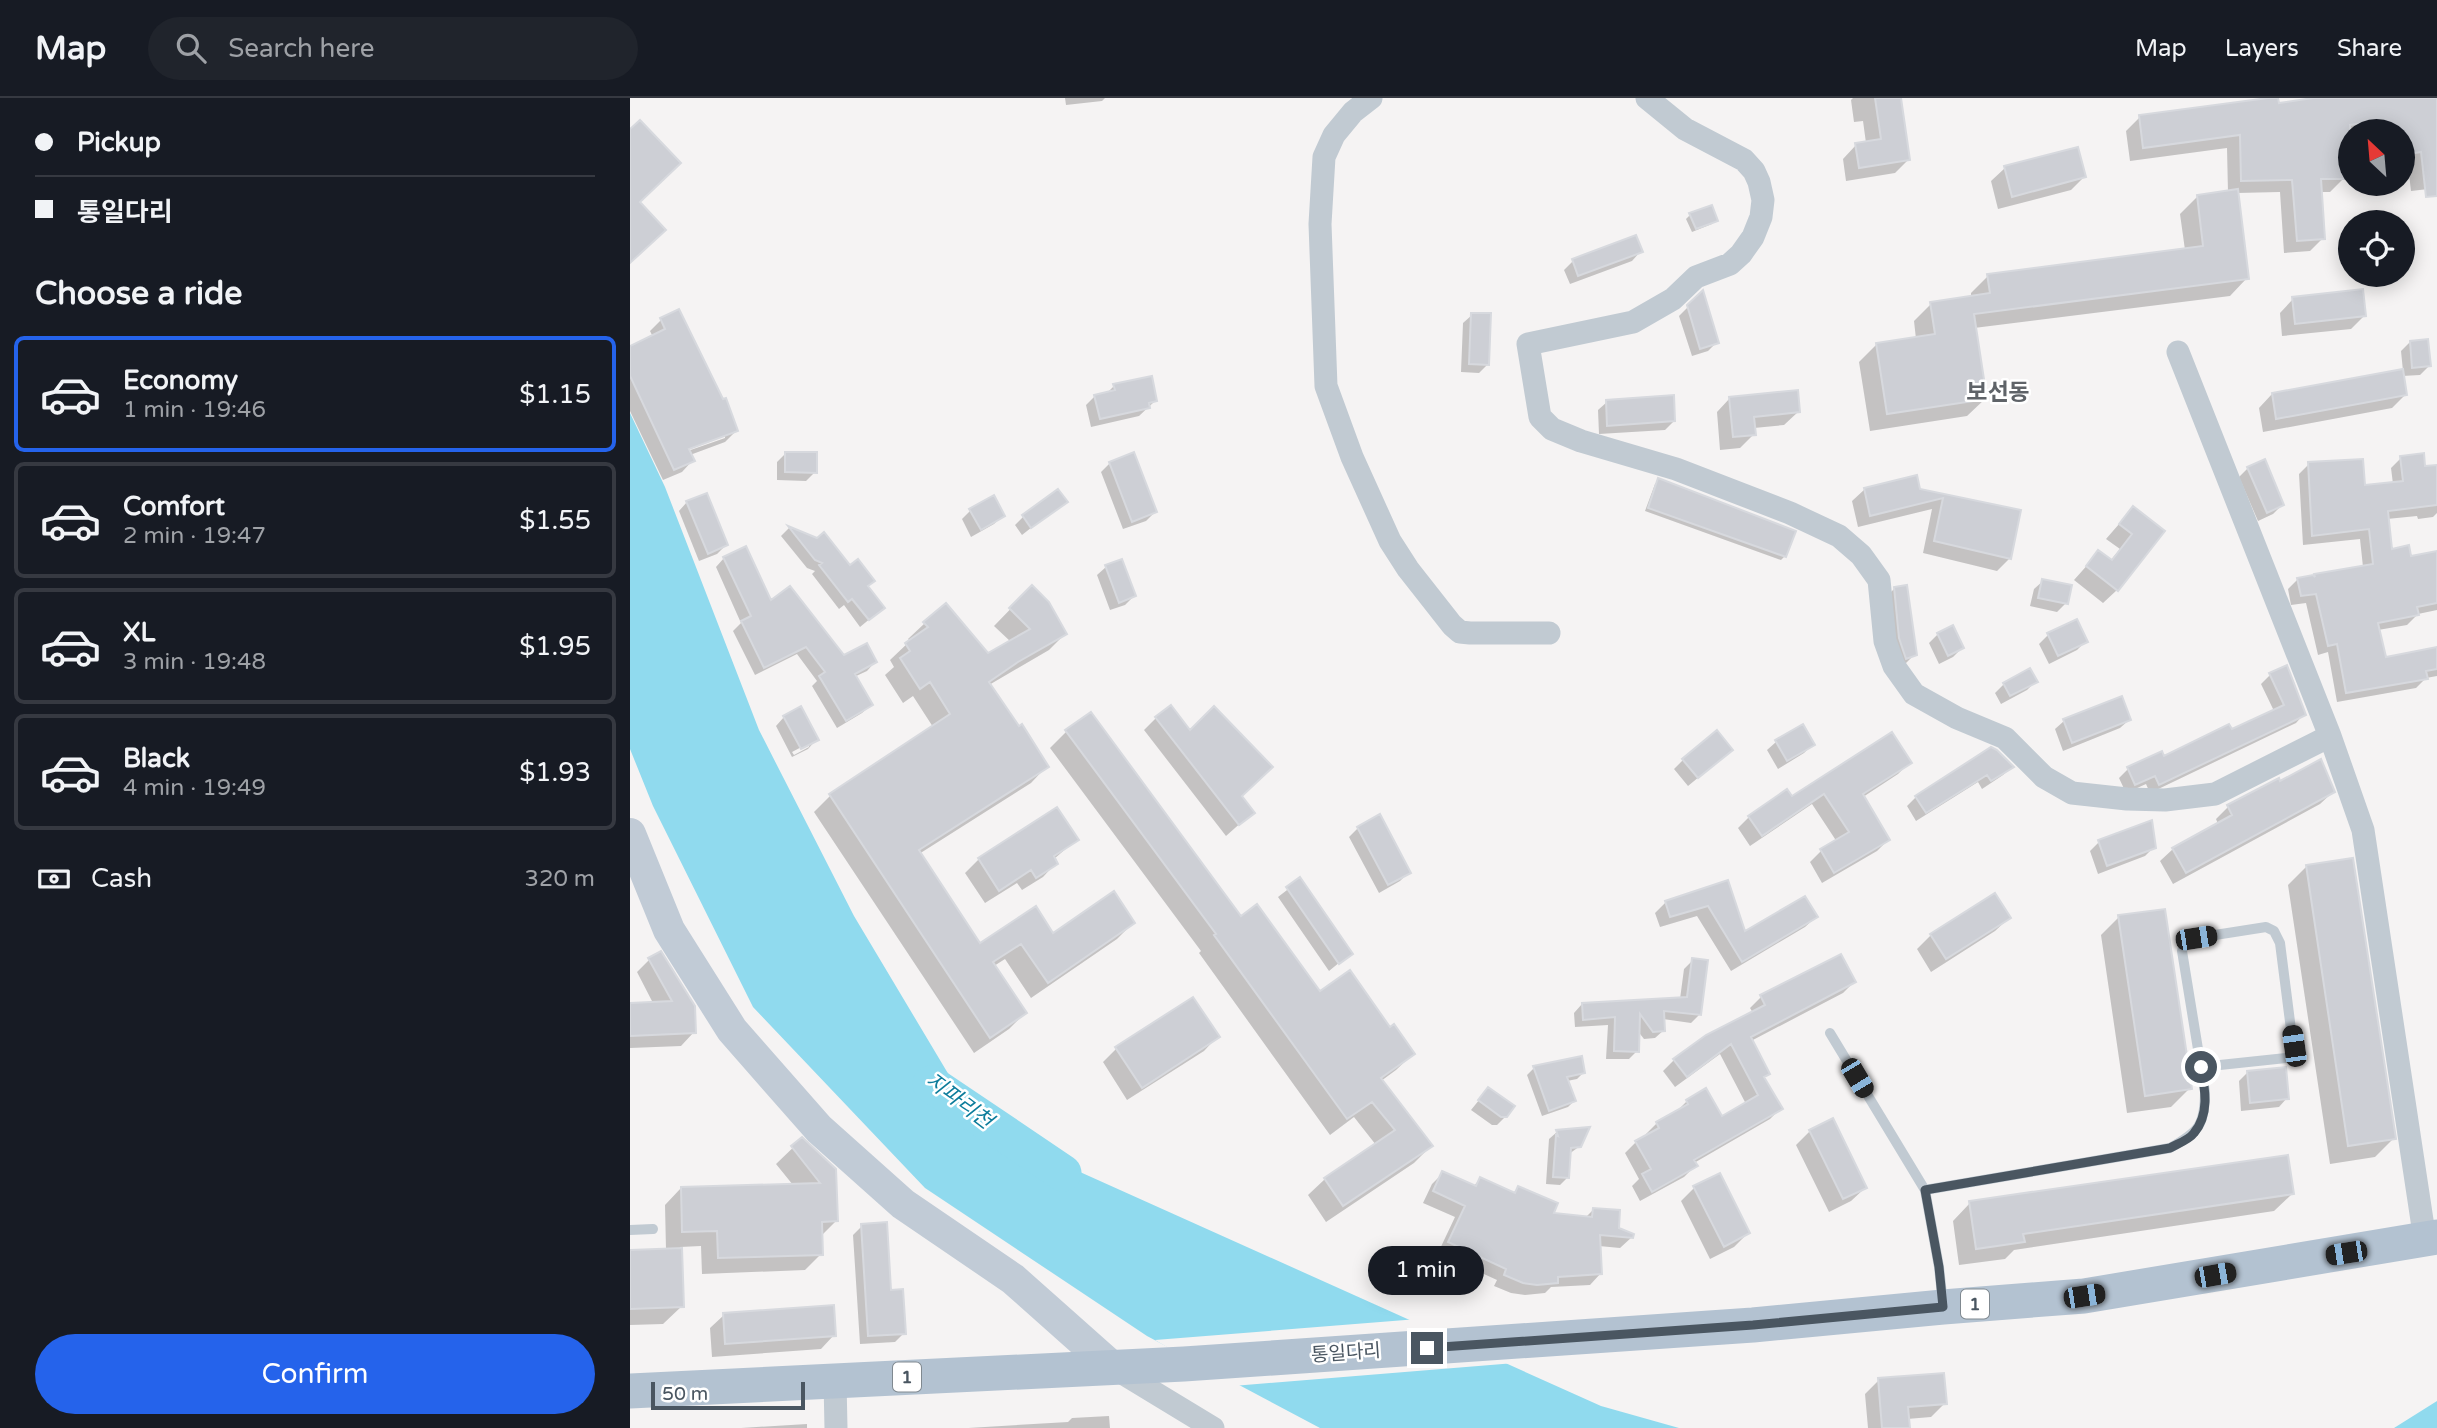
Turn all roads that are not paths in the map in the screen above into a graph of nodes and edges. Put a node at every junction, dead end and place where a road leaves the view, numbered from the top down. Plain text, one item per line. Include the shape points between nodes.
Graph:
1 (1371, 98) edge
2 (1647, 98) edge
3 (2178, 352) dead end
4 (1549, 633) dead end
5 (2330, 736) junction
6 (630, 834) edge
7 (1830, 1033) dead end
8 (2201, 1067) junction
9 (1925, 1190) junction
10 (653, 1229) dead end
11 (630, 1230) edge
12 (2431, 1238) edge
13 (1943, 1307) junction
14 (1112, 1367) junction
15 (835, 1381) junction
16 (630, 1391) edge
17 (836, 1428) edge
18 (1213, 1428) edge

1 - 4 street via 1334,135 1324,157 1320,224 1326,386 1390,541 1452,625 1470,633
2 - 5 street via 1685,129 1744,160 1759,182 1761,217 1753,237 1730,264 1696,277 1658,310 1633,322 1528,344 1540,417 1552,429 1688,474 1839,536 1879,580 1885,641 1894,666 1913,694 2005,738 2044,777 2072,793 2165,800 2215,794
3 - 5 street
5 - 12 street via 2363,831
6 - 14 street via 669,930 725,1019 819,1129 903,1204 1013,1279
7 - 9 lane
8 - 8 lane via 2184,944 2266,927 2280,943 2294,1053 2286,1058
8 - 9 lane via 2205,1112 2194,1135 2170,1148
9 - 13 lane
10 - 11 lane
12 - 13 main road, 1 via 2084,1296
13 - 14 main road, 통일다리 / 1 via 1509,1343
14 - 15 main road, 1
14 - 18 street
15 - 16 main road, 1
15 - 17 street

